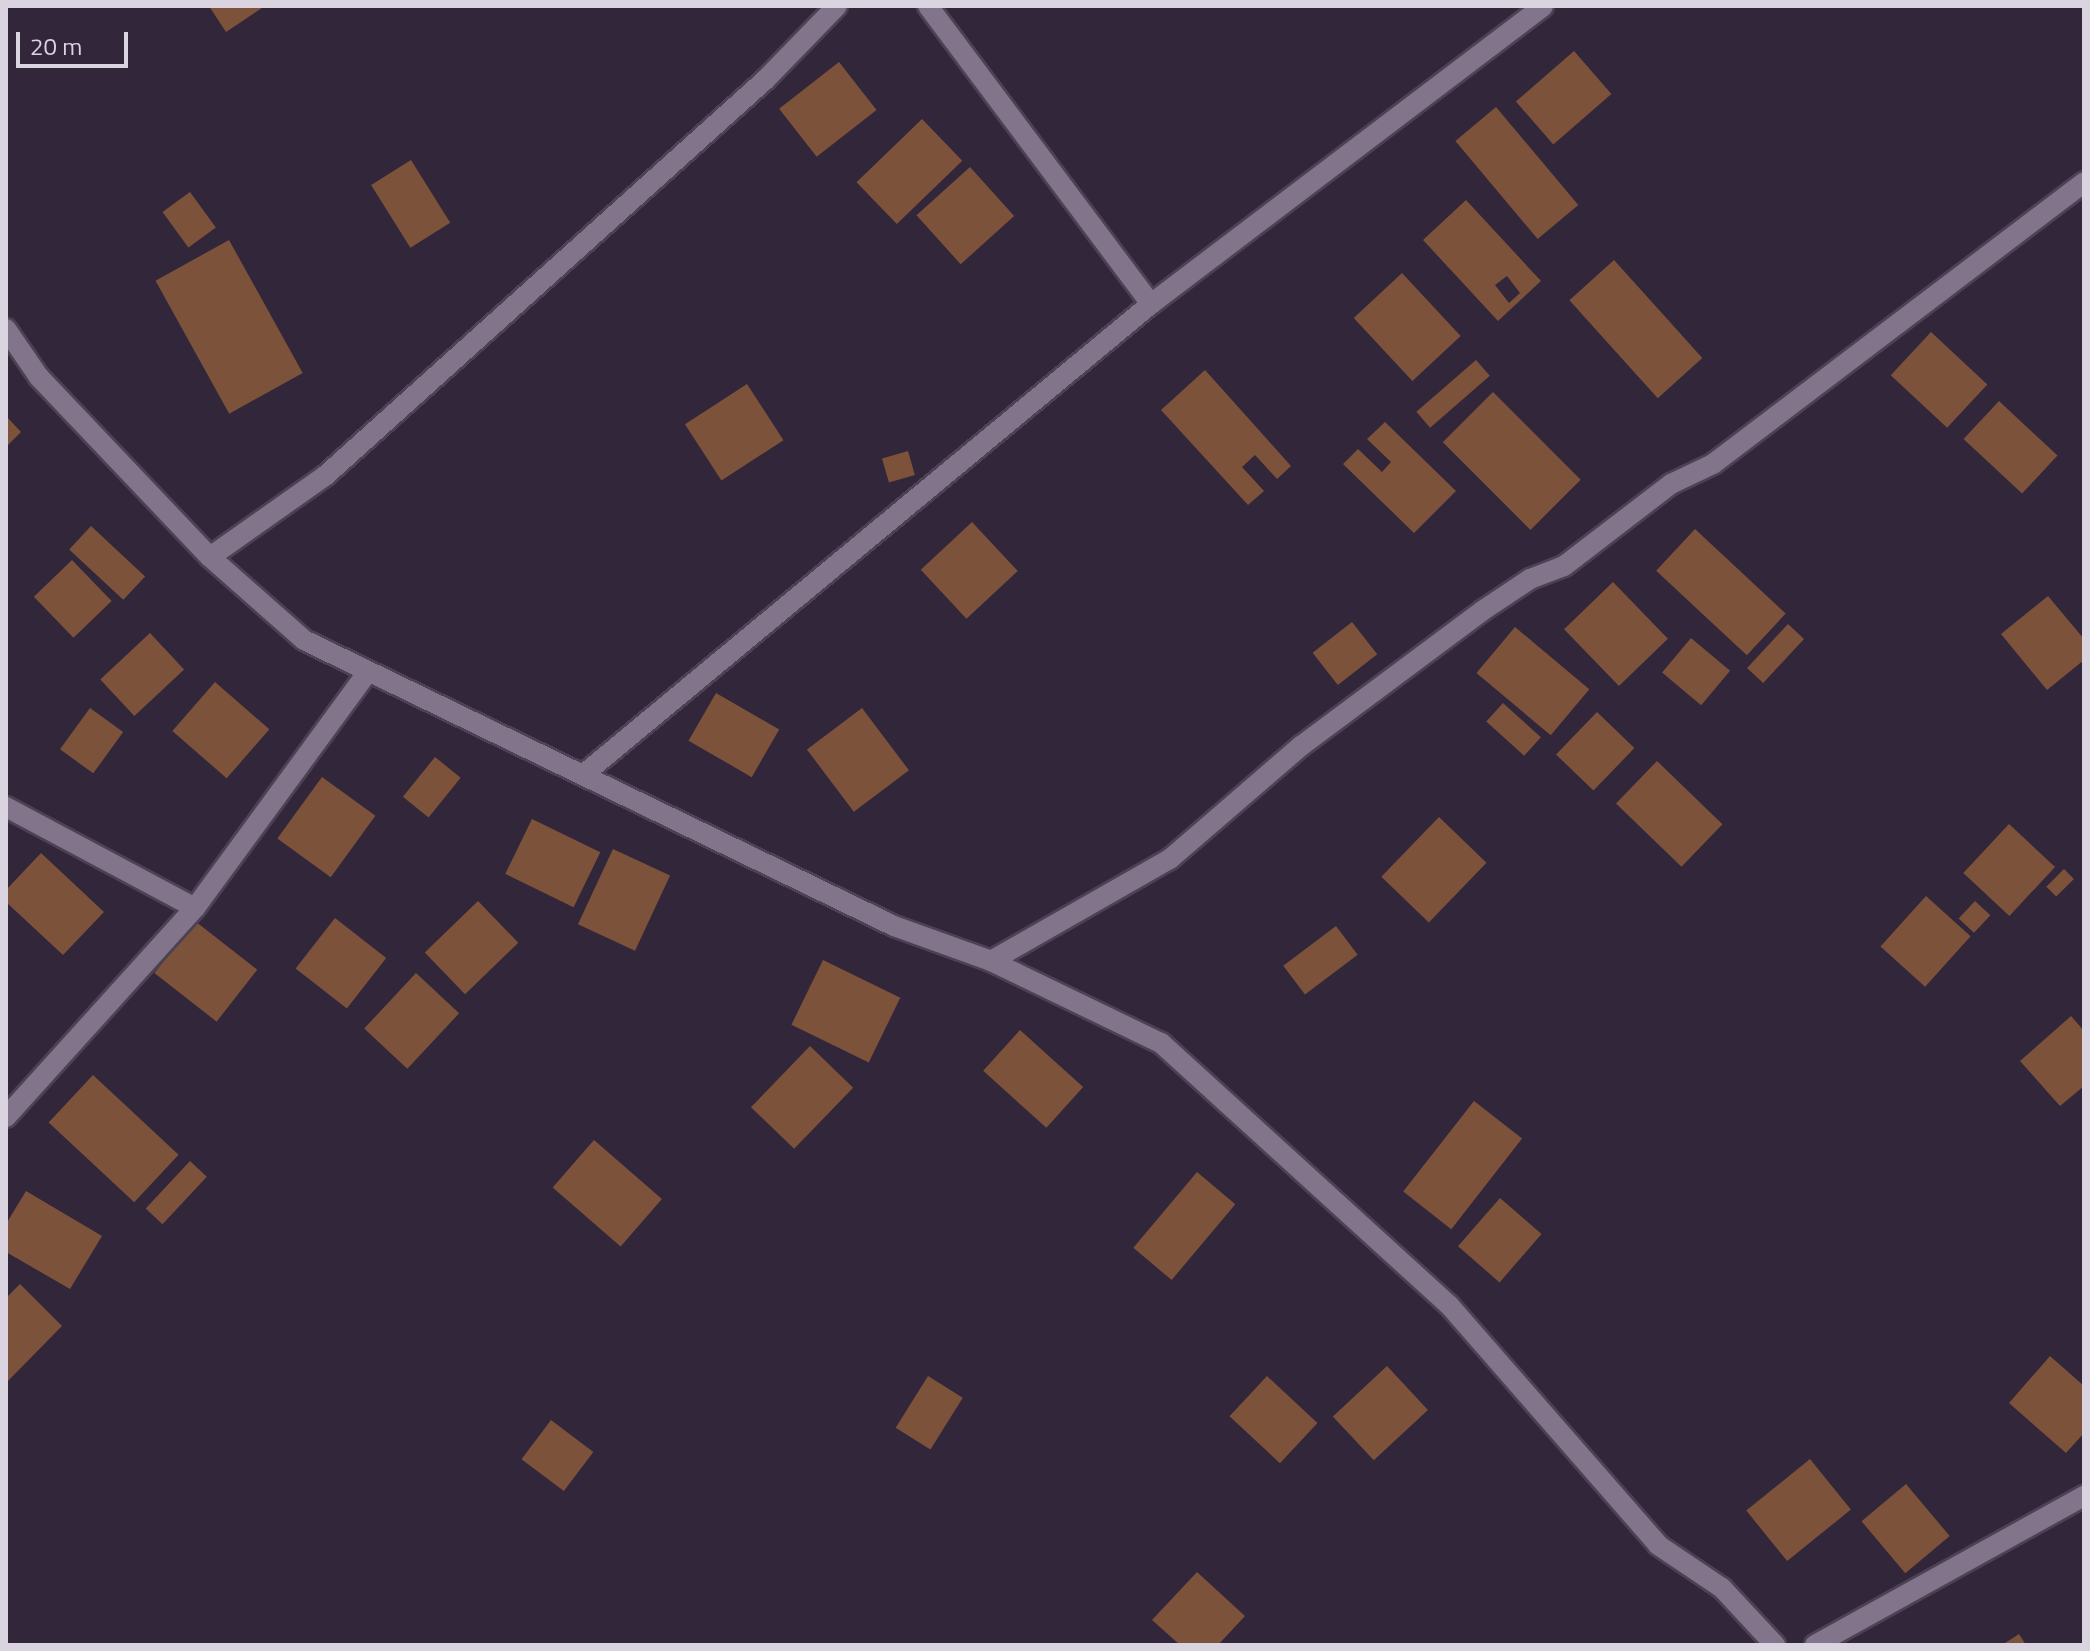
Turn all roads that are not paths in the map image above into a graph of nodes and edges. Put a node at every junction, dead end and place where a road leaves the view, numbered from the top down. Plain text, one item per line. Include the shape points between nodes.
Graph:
1 (837, 6) edge
2 (928, 6) edge
3 (1543, 6) edge
4 (2084, 182) edge
5 (1151, 304) junction
6 (6, 329) edge
7 (210, 557) junction
8 (367, 673) junction
9 (584, 774) junction
10 (6, 807) edge
11 (195, 908) junction
12 (991, 961) junction
13 (6, 1117) edge
14 (2084, 1496) edge
15 (1775, 1645) edge
16 (1815, 1645) edge

1 - 7 street via 765,80 325,476
2 - 5 street
3 - 5 street
4 - 12 street via 1713,464 1671,484 1564,566 1530,579 1482,611 1250,787 1170,859
5 - 9 street
6 - 7 street via 39,377
7 - 8 street via 304,640
8 - 9 street
8 - 11 street
9 - 12 street via 894,926
10 - 11 street
11 - 13 street
12 - 15 street via 1161,1043 1449,1305 1658,1545 1722,1588
14 - 16 street

